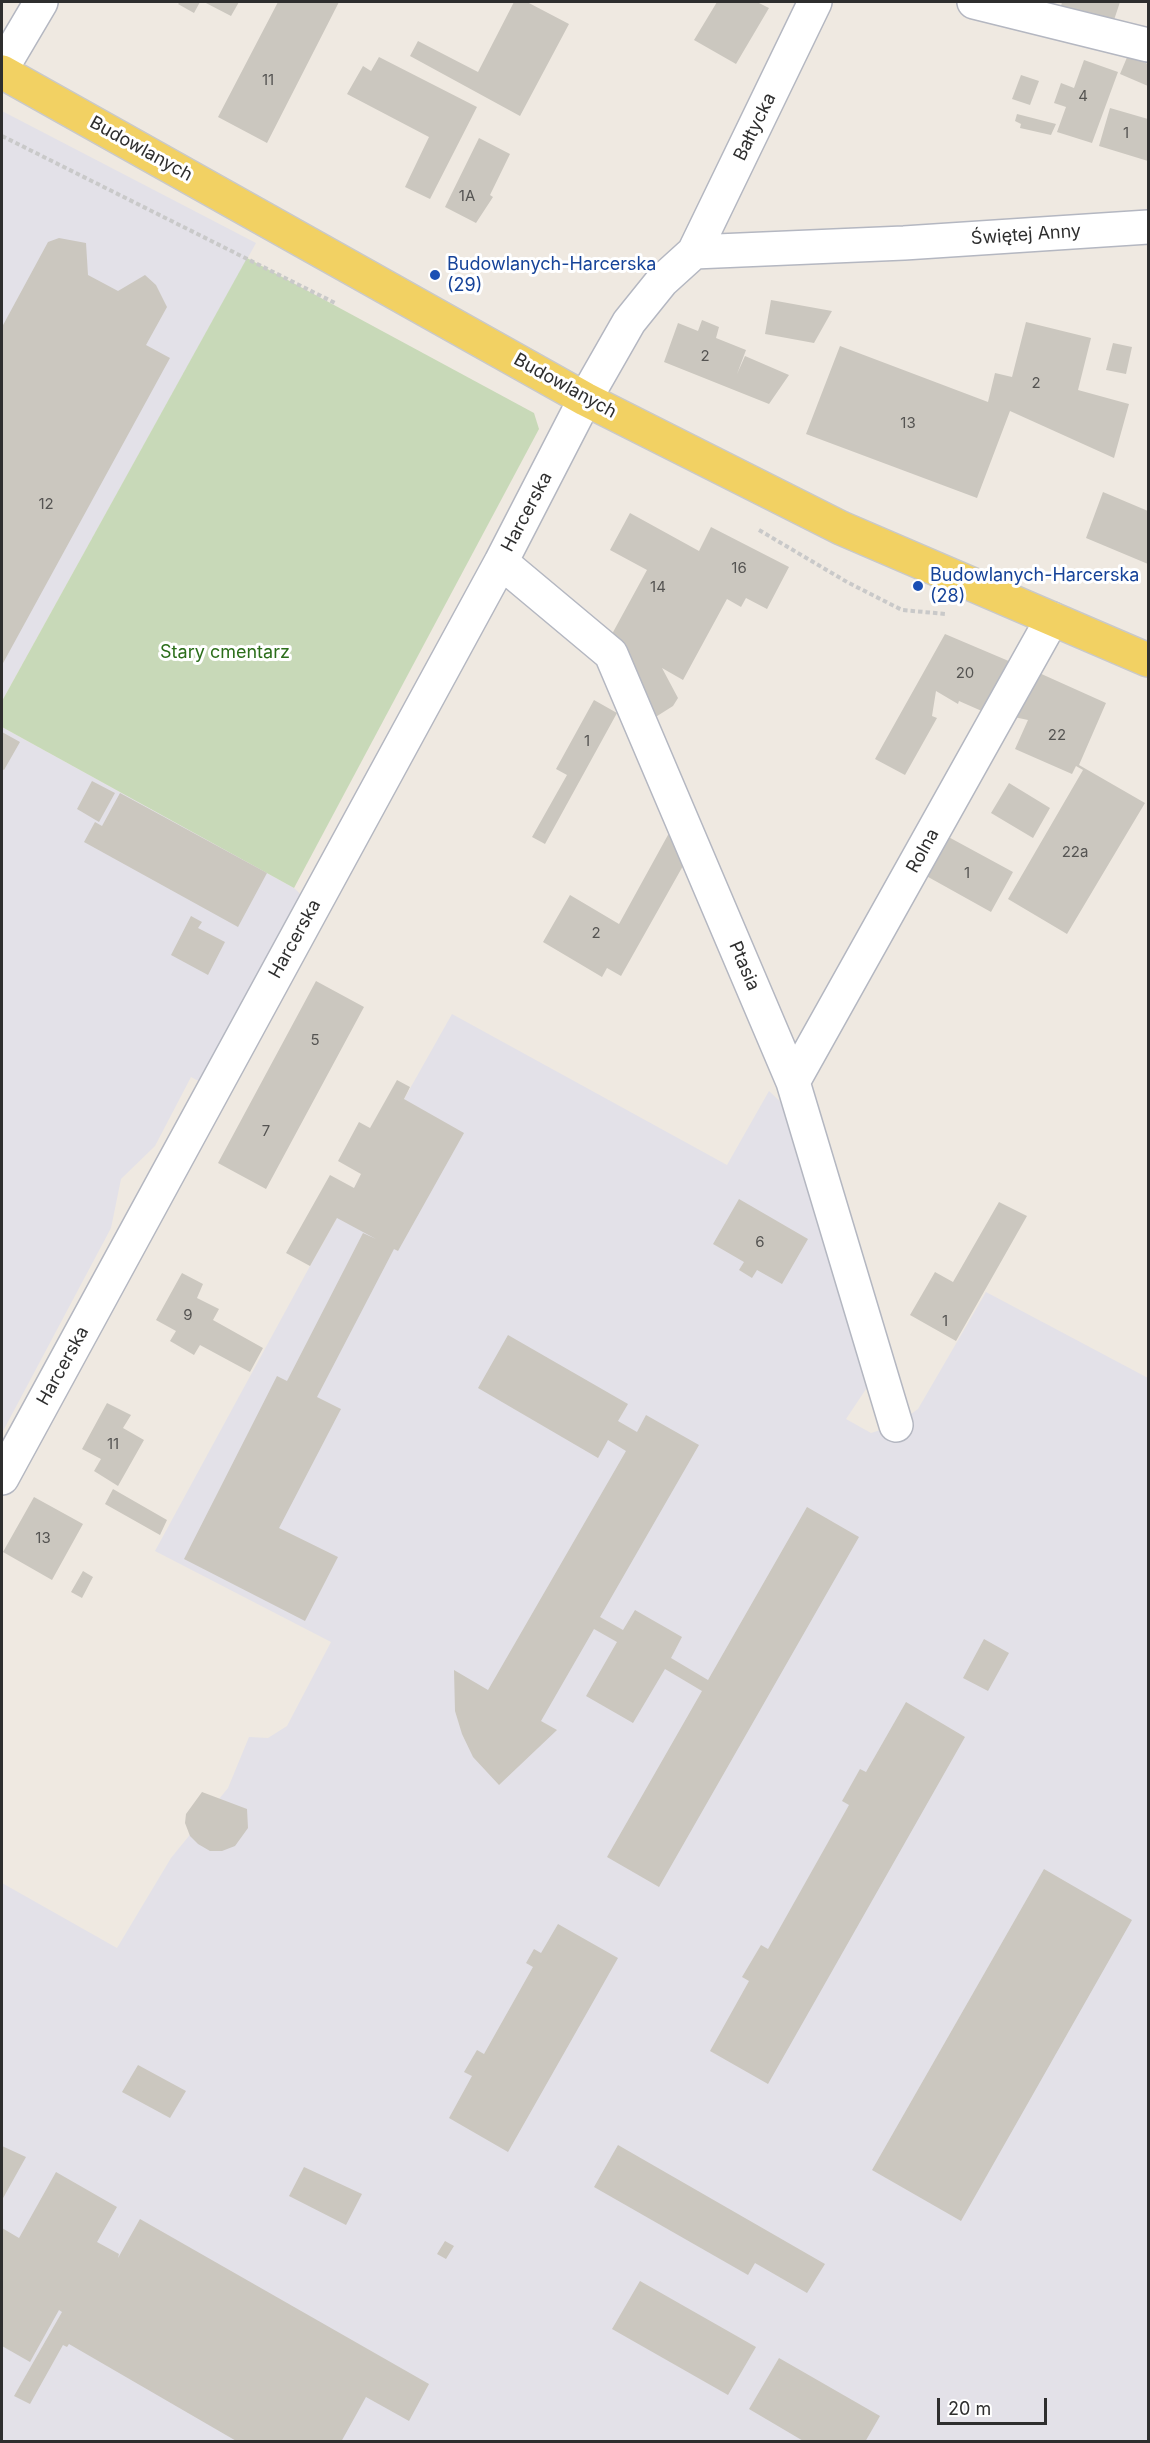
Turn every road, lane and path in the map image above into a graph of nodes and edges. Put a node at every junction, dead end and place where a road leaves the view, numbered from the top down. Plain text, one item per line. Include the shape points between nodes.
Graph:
1 (42, 2) edge
2 (815, 2) edge
3 (974, 2) edge
4 (1149, 45) edge
5 (2, 70) edge
6 (2, 136) edge
7 (1149, 226) edge
8 (694, 252) junction
9 (340, 305) dead end
10 (585, 399) junction
11 (501, 562) junction
12 (1052, 619) junction
13 (1149, 660) edge
14 (793, 1082) junction
15 (896, 1425) dead end
16 (2, 1478) edge

1 - 5 street
2 - 8 street, Bałtycka
3 - 4 street
5 - 10 main road, Budowlanych
6 - 9 path
7 - 8 street, Świętej Anny
8 - 10 street, Harcerska via 662,281 628,322
10 - 11 street, Harcerska
10 - 12 main road, Budowlanych via 841,528
11 - 14 street, Ptasia via 611,654
11 - 16 street, Harcerska
12 - 13 main road, Budowlanych
12 - 14 street, Rolna
14 - 15 street, Ptasia

